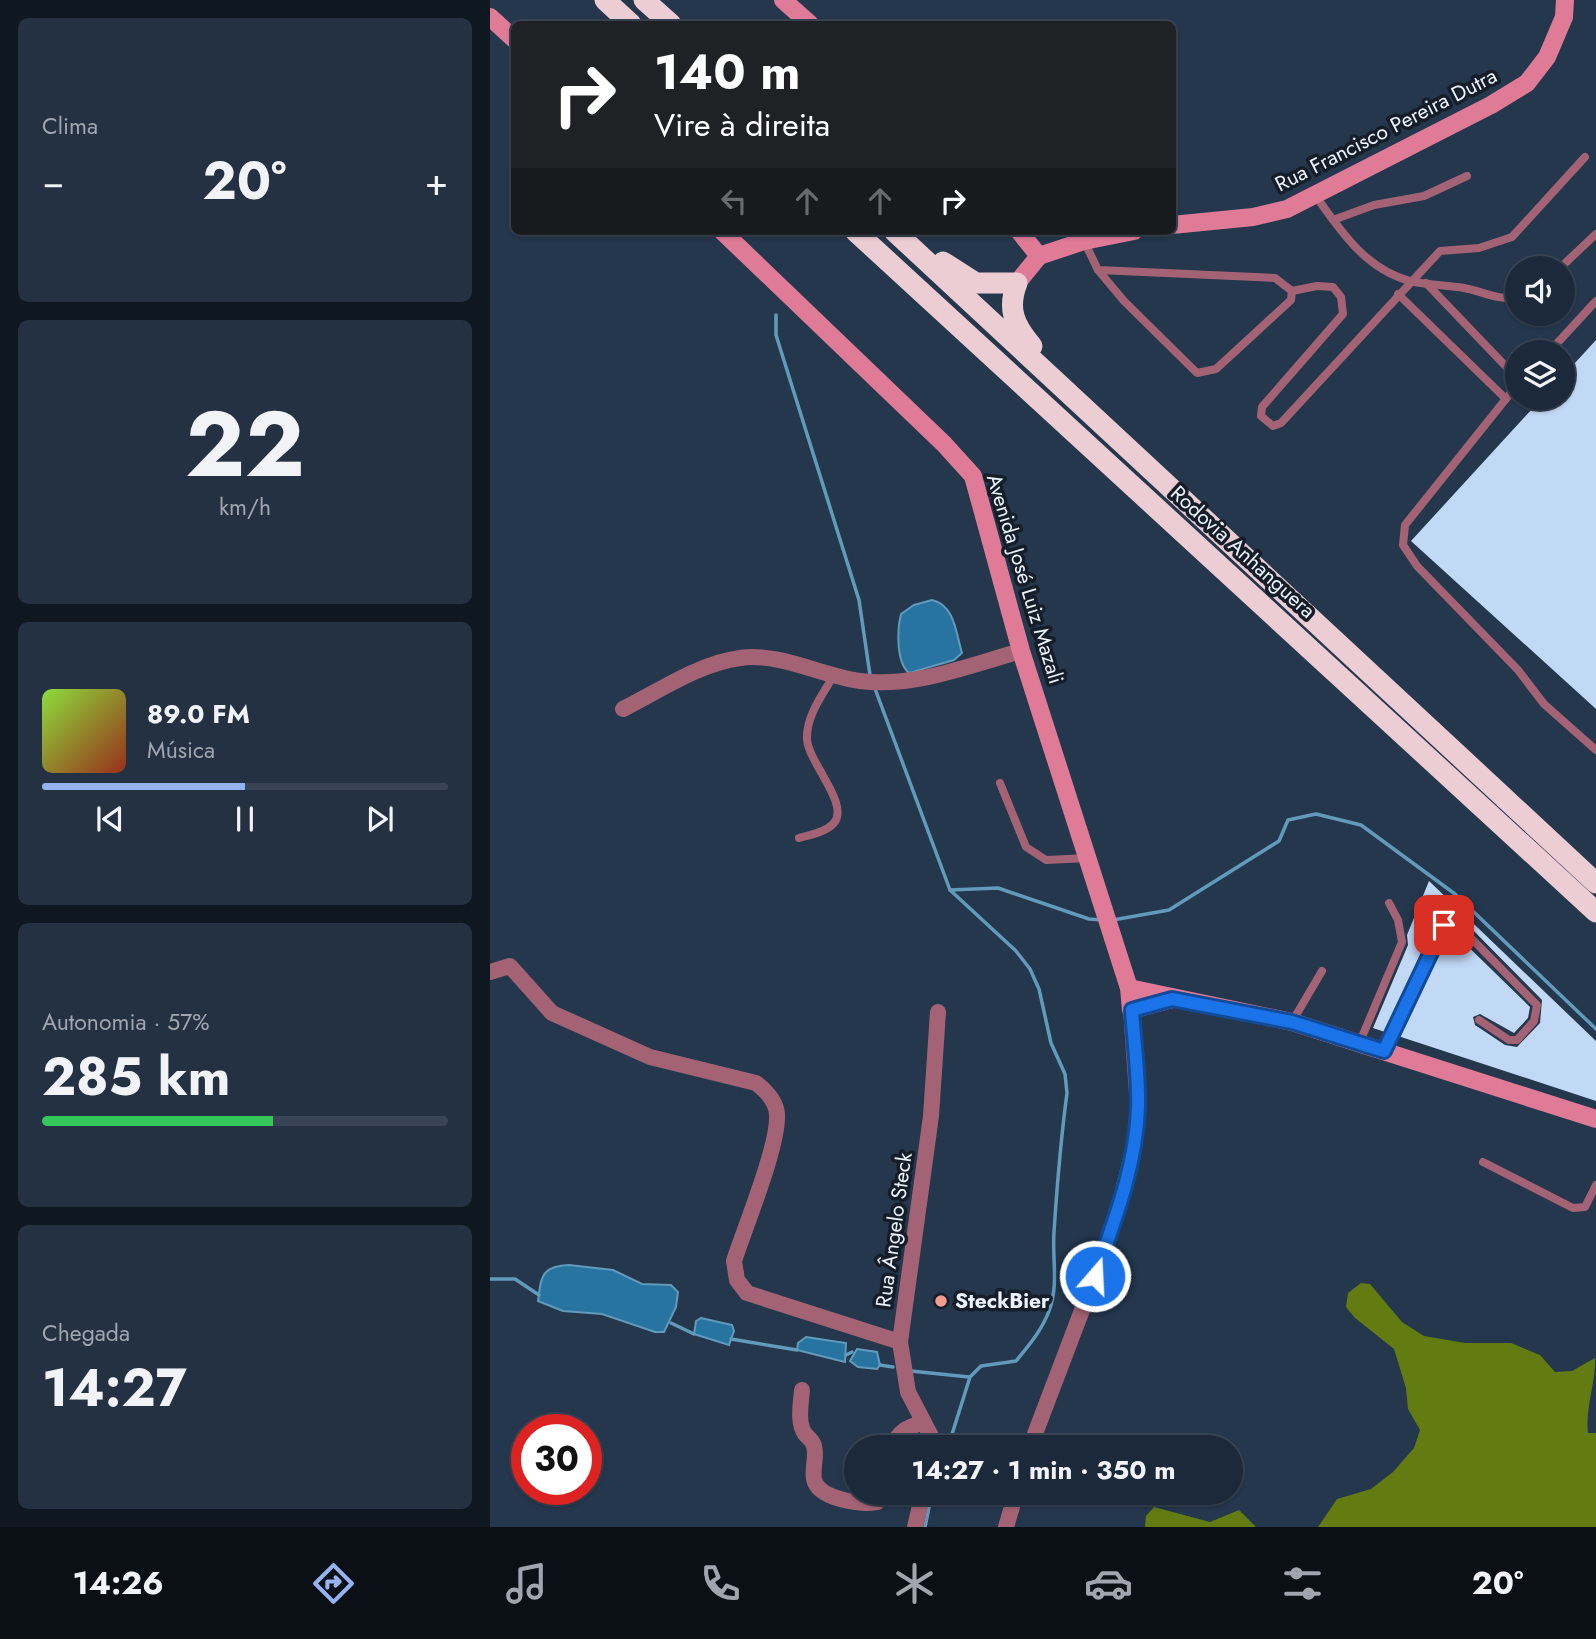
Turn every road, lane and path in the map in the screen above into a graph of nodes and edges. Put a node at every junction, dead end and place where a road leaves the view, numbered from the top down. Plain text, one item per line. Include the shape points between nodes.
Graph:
1 (605, 0) edge
2 (644, 0) edge
3 (783, 0) edge
4 (1564, 0) edge
5 (490, 17) edge
6 (628, 21) edge
7 (668, 21) edge
8 (807, 21) edge
9 (511, 36) edge
10 (1585, 157) dead end
11 (1467, 176) dead end
12 (1315, 195) junction
13 (1333, 220) junction
14 (1176, 225) edge
15 (1596, 234) edge
16 (726, 235) edge
17 (859, 235) edge
18 (898, 235) edge
19 (909, 235) edge
20 (1022, 235) edge
21 (1114, 235) edge
22 (1084, 241) junction
23 (1573, 256) edge
24 (1039, 257) junction
25 (1098, 270) junction
26 (1410, 281) junction
27 (1017, 283) junction
28 (1426, 283) junction
29 (1292, 291) junction
30 (1398, 295) junction
31 (1505, 297) edge
32 (1596, 302) edge
33 (1560, 340) edge
34 (1505, 365) edge
35 (1505, 398) edge
36 (1505, 400) edge
37 (1087, 408) junction
38 (1021, 651) junction
39 (834, 675) junction
40 (623, 709) dead end
41 (1596, 750) edge
42 (1000, 783) dead end
43 (799, 838) dead end
44 (1089, 858) junction
45 (1596, 883) edge
46 (1389, 903) dead end
47 (1596, 912) edge
48 (1322, 971) dead end
49 (490, 972) edge
50 (1129, 988) junction
51 (1172, 999) junction
52 (1132, 1010) junction
53 (939, 1012) dead end
54 (1479, 1020) dead end
55 (1292, 1022) junction
56 (1359, 1044) junction
57 (1384, 1051) junction
58 (1596, 1119) edge
59 (1483, 1162) dead end
60 (1596, 1185) edge
61 (900, 1342) junction
62 (802, 1390) dead end
63 (922, 1423) junction
64 (899, 1435) edge
65 (930, 1435) edge
66 (1035, 1435) edge
67 (844, 1498) edge
68 (920, 1505) edge
69 (1012, 1505) edge
70 (915, 1527) edge
71 (1006, 1527) edge

1 - 6 highway
2 - 7 highway
3 - 8 main road
4 - 12 main road, Rua Francisco Pereira Dutra via 1564,17 1547,57 1527,83
5 - 9 main road
10 - 26 lane via 1513,237 1479,248 1440,251
11 - 13 lane via 1424,196 1374,205
12 - 13 lane
12 - 14 main road, Rua Francisco Pereira Dutra via 1287,209 1253,217
13 - 26 lane via 1349,243 1376,265
15 - 23 lane
16 - 38 main road, Avenida José Luiz Mazali via 973,476
17 - 47 highway, Rodovia Anhanguera
18 - 37 highway, Rodovia Anhanguera
19 - 27 highway via 976,283
20 - 24 main road
21 - 22 main road
22 - 24 main road
22 - 25 lane
24 - 27 main road
25 - 29 lane via 1275,278
25 - 29 lane via 1197,373 1216,369 1291,300
26 - 28 lane
26 - 30 lane
27 - 37 highway via 1011,299 1018,329
28 - 31 lane
28 - 34 lane
29 - 30 lane via 1333,287 1341,298 1343,314 1262,407 1265,421 1273,426
30 - 35 lane
32 - 33 lane
36 - 41 lane via 1405,525 1403,545 1544,704
37 - 45 highway, Rodovia Anhanguera
38 - 39 street via 894,684
38 - 44 main road, Avenida José Luiz Mazali
39 - 40 street via 744,657 722,661
39 - 43 lane via 810,720 807,740 838,814 825,829
42 - 44 lane via 1026,847 1046,860
44 - 50 main road, Avenida José Luiz Mazali
46 - 56 lane via 1402,942
48 - 55 lane
49 - 61 street via 510,967 552,1013 650,1057 756,1083 767,1092 777,1112 774,1138 734,1261 737,1280 747,1293
50 - 51 main road
50 - 52 main road, Avenida José Luiz Mazali
51 - 52 main road
51 - 55 main road
52 - 66 street via 1138,1107 1134,1147 1095,1276
53 - 61 street, Rua Ângelo Steck via 929,1129
54 - 57 lane via 1509,1040 1517,1040 1534,1021 1537,1005 1460,927 1444,925
55 - 56 main road
56 - 57 main road
57 - 58 main road
59 - 60 lane via 1573,1209 1585,1207
61 - 63 street, Rua Ângelo Steck via 908,1392
62 - 67 street via 800,1422 813,1441 816,1486
63 - 64 street
63 - 65 street, Rua Ângelo Steck
68 - 70 street
69 - 71 street

